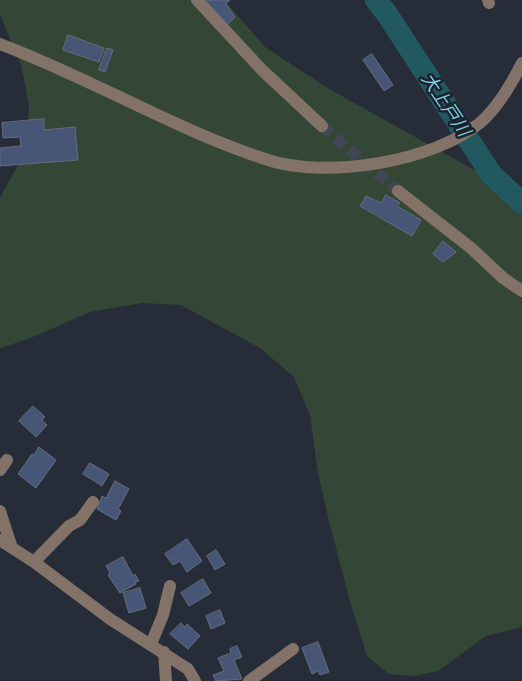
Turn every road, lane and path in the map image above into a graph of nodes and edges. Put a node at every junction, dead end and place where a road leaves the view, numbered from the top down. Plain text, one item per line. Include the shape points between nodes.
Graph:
1 (197, 0) edge
2 (0, 44) edge
3 (522, 63) edge
4 (322, 126) tunnel mouth
5 (398, 191) tunnel mouth
6 (522, 291) edge
7 (92, 502) dead end
8 (0, 511) edge
9 (0, 540) edge
10 (12, 548) junction
11 (34, 562) junction
12 (170, 586) dead end
13 (151, 644) junction
14 (293, 649) dead end
15 (164, 652) junction
16 (166, 681) edge
17 (195, 681) edge
18 (249, 681) edge

1 - 4 street via 262,70
2 - 3 street via 201,134 269,161 307,167 336,168 394,162 440,146 481,122 510,85
5 - 6 street
7 - 11 street via 80,520 69,526
8 - 10 street
9 - 10 street
10 - 11 street
11 - 13 street via 110,619
12 - 13 street
13 - 15 street
14 - 18 street
15 - 16 street
15 - 17 street via 188,669

